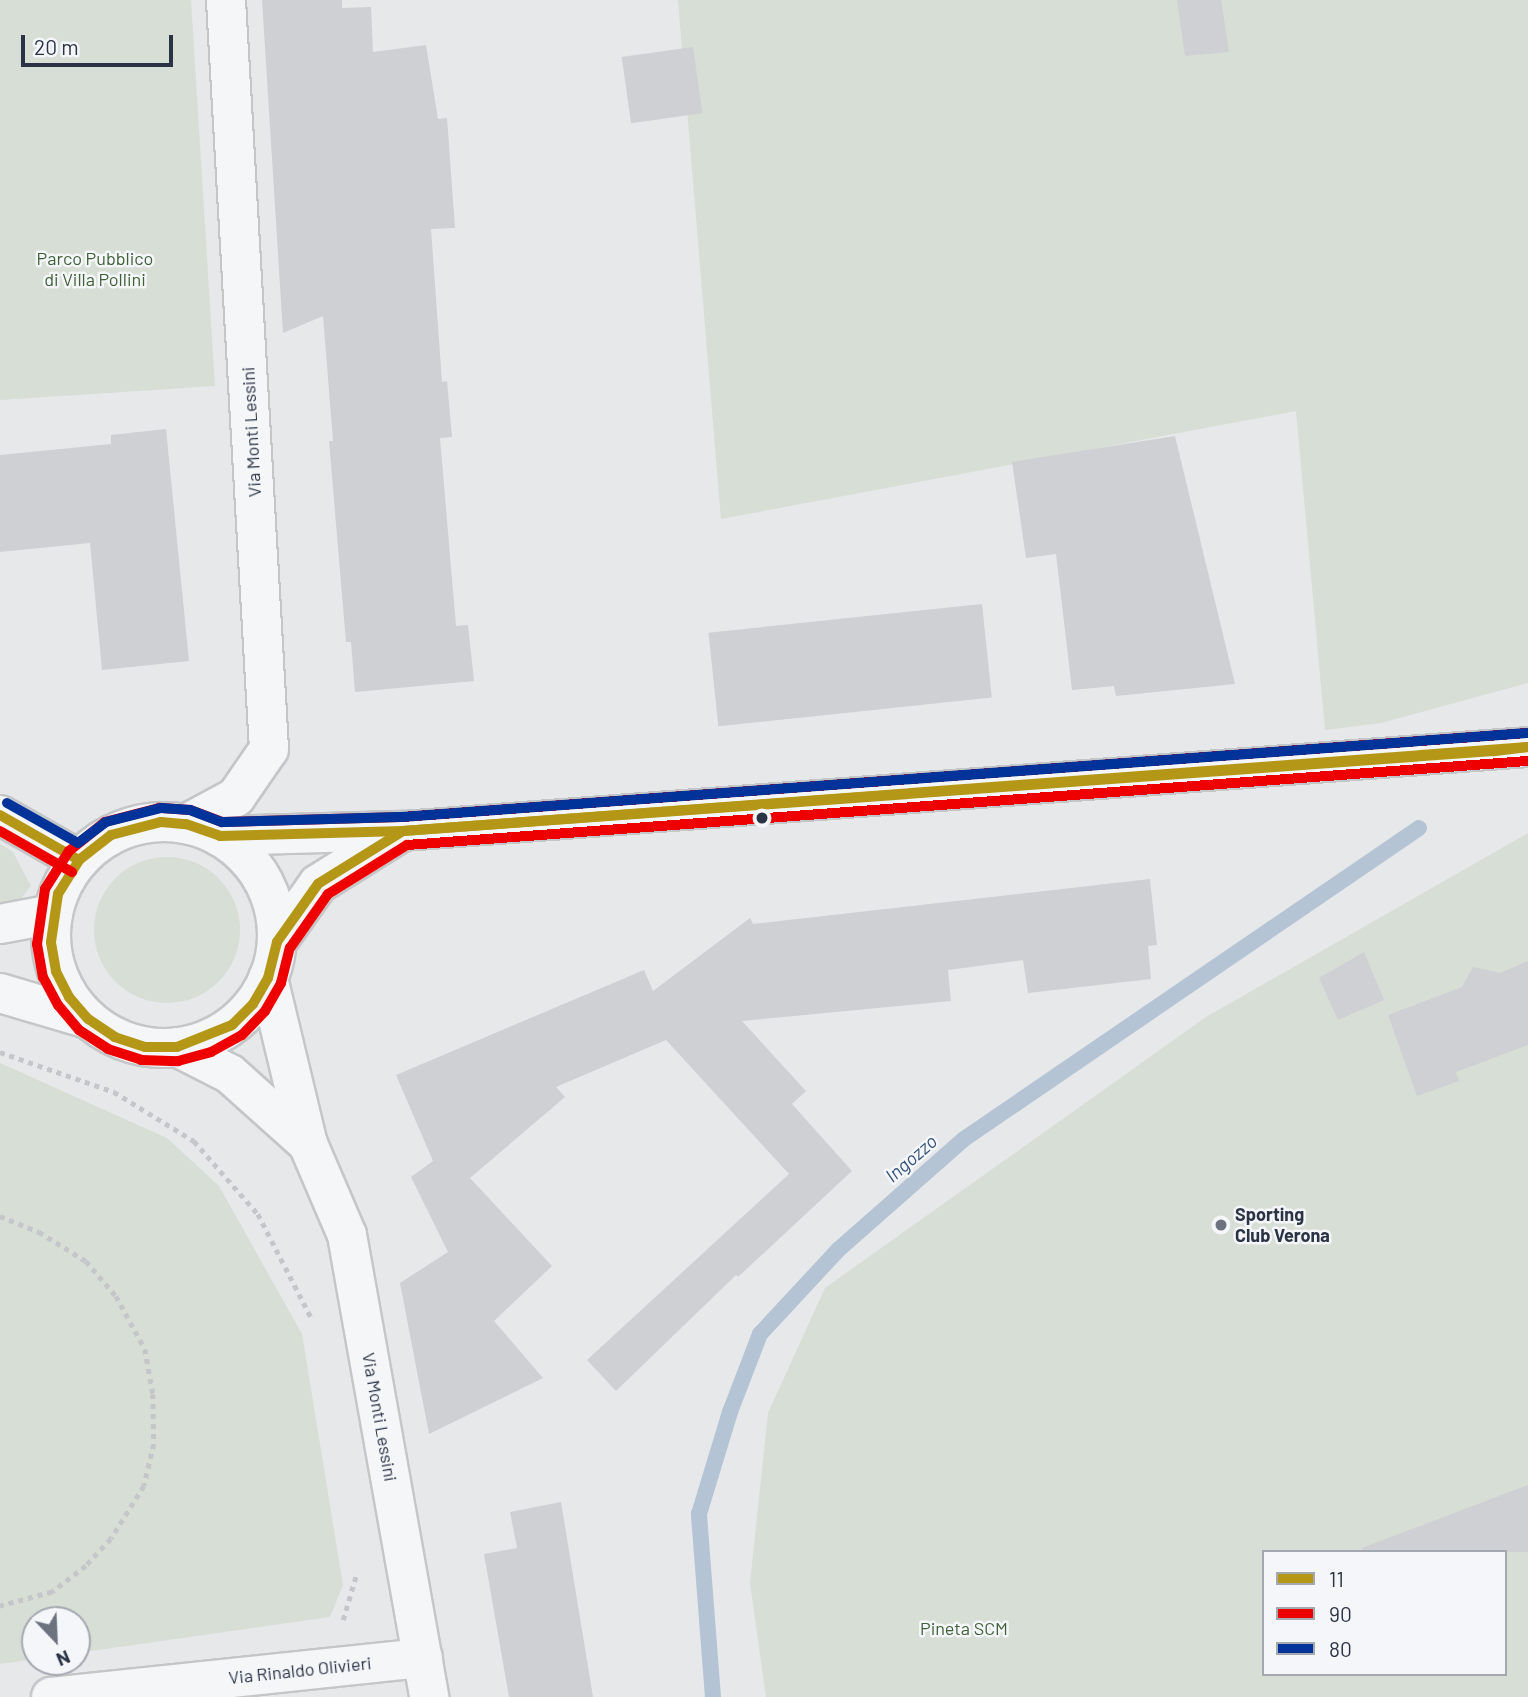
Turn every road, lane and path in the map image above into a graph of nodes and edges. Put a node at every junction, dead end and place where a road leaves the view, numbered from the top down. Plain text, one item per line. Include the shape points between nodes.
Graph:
1 (226, 0) edge
2 (1528, 747) edge
3 (0, 814) edge
4 (203, 830) junction
5 (403, 831) junction
6 (79, 860) junction
7 (53, 914) junction
8 (0, 925) edge
9 (273, 960) junction
10 (0, 993) edge
11 (88, 1019) junction
12 (177, 1047) junction
13 (0, 1052) edge
14 (308, 1144) junction
15 (0, 1216) edge
16 (314, 1330) dead end
17 (355, 1562) dead end
18 (0, 1606) edge
19 (334, 1624) dead end
20 (423, 1658) junction
21 (51, 1697) edge
22 (429, 1697) edge

1 - 4 street, Via Monti Lessini via 269,749 236,797
2 - 5 street
3 - 6 street
4 - 5 street
4 - 6 street via 135,826 111,835
4 - 9 street via 237,848 264,881 272,900
5 - 9 street via 318,884
6 - 7 street via 58,894
7 - 8 street
7 - 11 street via 51,943 56,971 69,997
9 - 12 street via 253,1004 232,1025 206,1040
9 - 14 street, Via Monti Lessini
10 - 11 street
11 - 12 street via 114,1037 145,1047
12 - 14 street, Via Monti Lessini via 230,1074
13 - 16 path via 114,1092 194,1141 258,1214 312,1317
14 - 20 street, Via Monti Lessini via 347,1234
15 - 18 path via 86,1261 116,1296 145,1349 153,1394 154,1444 144,1486 111,1539 86,1566 52,1592
17 - 19 path via 358,1576 345,1619
20 - 21 street, Via Rinaldo Olivieri
20 - 22 street, Via Monti Lessini

